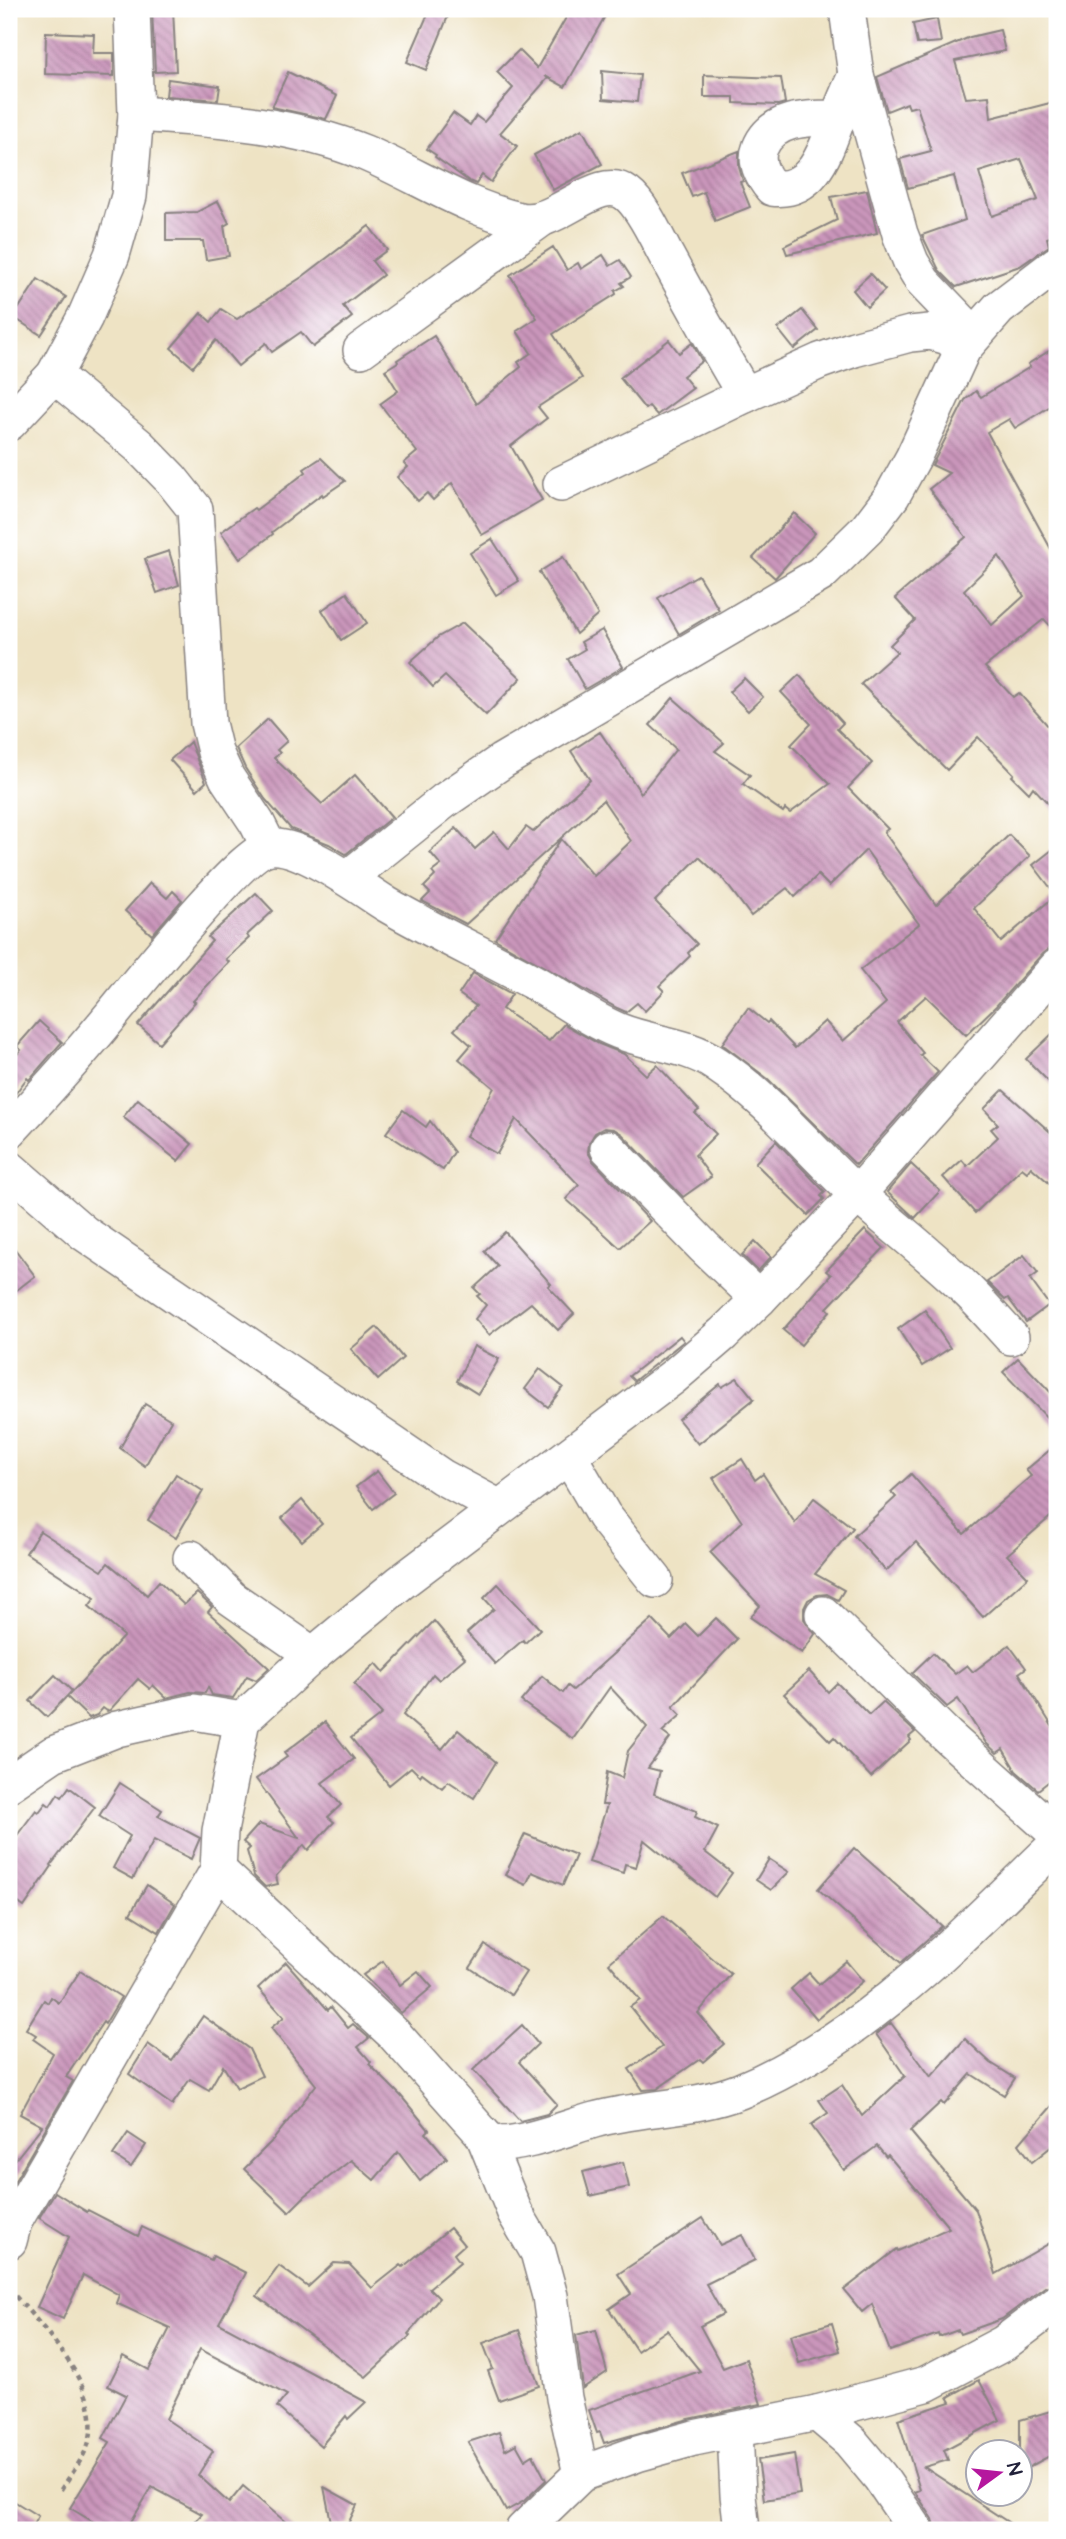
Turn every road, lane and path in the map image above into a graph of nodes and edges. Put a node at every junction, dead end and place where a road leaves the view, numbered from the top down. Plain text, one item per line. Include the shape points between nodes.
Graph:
1 (132, 9) edge
2 (847, 9) edge
3 (856, 75) junction
4 (136, 114) junction
5 (838, 118) dead end
6 (540, 220) junction
7 (1057, 264) edge
8 (969, 342) junction
9 (361, 350) dead end
10 (54, 375) junction
11 (746, 395) junction
12 (9, 423) edge
13 (561, 484) dead end
14 (269, 847) junction
15 (348, 878) junction
16 (1057, 967) edge
17 (9, 1131) edge
18 (608, 1148) dead end
19 (9, 1168) edge
20 (858, 1194) junction
21 (760, 1299) junction
22 (1011, 1337) dead end
23 (569, 1456) junction
24 (498, 1507) junction
25 (191, 1558) dead end
26 (655, 1580) dead end
27 (824, 1614) dead end
28 (313, 1656) junction
29 (242, 1720) junction
30 (9, 1784) edge
31 (1057, 1835) edge
32 (1057, 1844) edge
33 (218, 1870) junction
34 (483, 2134) junction
35 (9, 2241) edge
36 (9, 2289) edge
37 (1057, 2303) edge
38 (817, 2413) junction
39 (735, 2430) junction
40 (581, 2474) junction
41 (60, 2491) dead end
42 (523, 2530) edge
43 (743, 2530) edge
44 (916, 2530) edge

1 - 4 street
2 - 3 street
3 - 5 street
3 - 8 street via 911,262
4 - 6 street via 253,123 313,136 365,153 490,211 524,221
4 - 10 street via 129,196 112,255
6 - 9 street
6 - 11 street via 598,190 609,187 626,193 649,224
7 - 8 street via 999,308
8 - 11 street via 930,332 910,334 820,361
8 - 15 street via 892,496 867,529 821,574 502,761
10 - 12 street
10 - 14 street via 139,446 195,509 208,723 227,778
11 - 13 street
14 - 15 street via 316,861
14 - 17 street via 222,887
15 - 20 street via 605,1025 715,1063
16 - 20 street
18 - 21 street
19 - 24 street via 84,1233 431,1469
20 - 21 street
20 - 22 street via 970,1293
21 - 23 street via 673,1377
23 - 24 street
23 - 26 street via 604,1516
24 - 28 street
25 - 28 street via 231,1598
27 - 31 street via 947,1736
28 - 29 street
29 - 30 street via 194,1712 117,1729 53,1754
29 - 33 street via 220,1830
32 - 34 street via 927,1968 819,2049 761,2081 718,2097 602,2118 514,2143 498,2144
33 - 34 street via 394,2034
33 - 35 street via 15,2222
34 - 40 street via 515,2213 538,2252
36 - 41 path via 45,2330 88,2395 93,2423 88,2446
37 - 38 street via 1004,2343 926,2384
38 - 39 street
38 - 44 street via 850,2441
39 - 40 street via 637,2454
39 - 43 street
40 - 42 street

